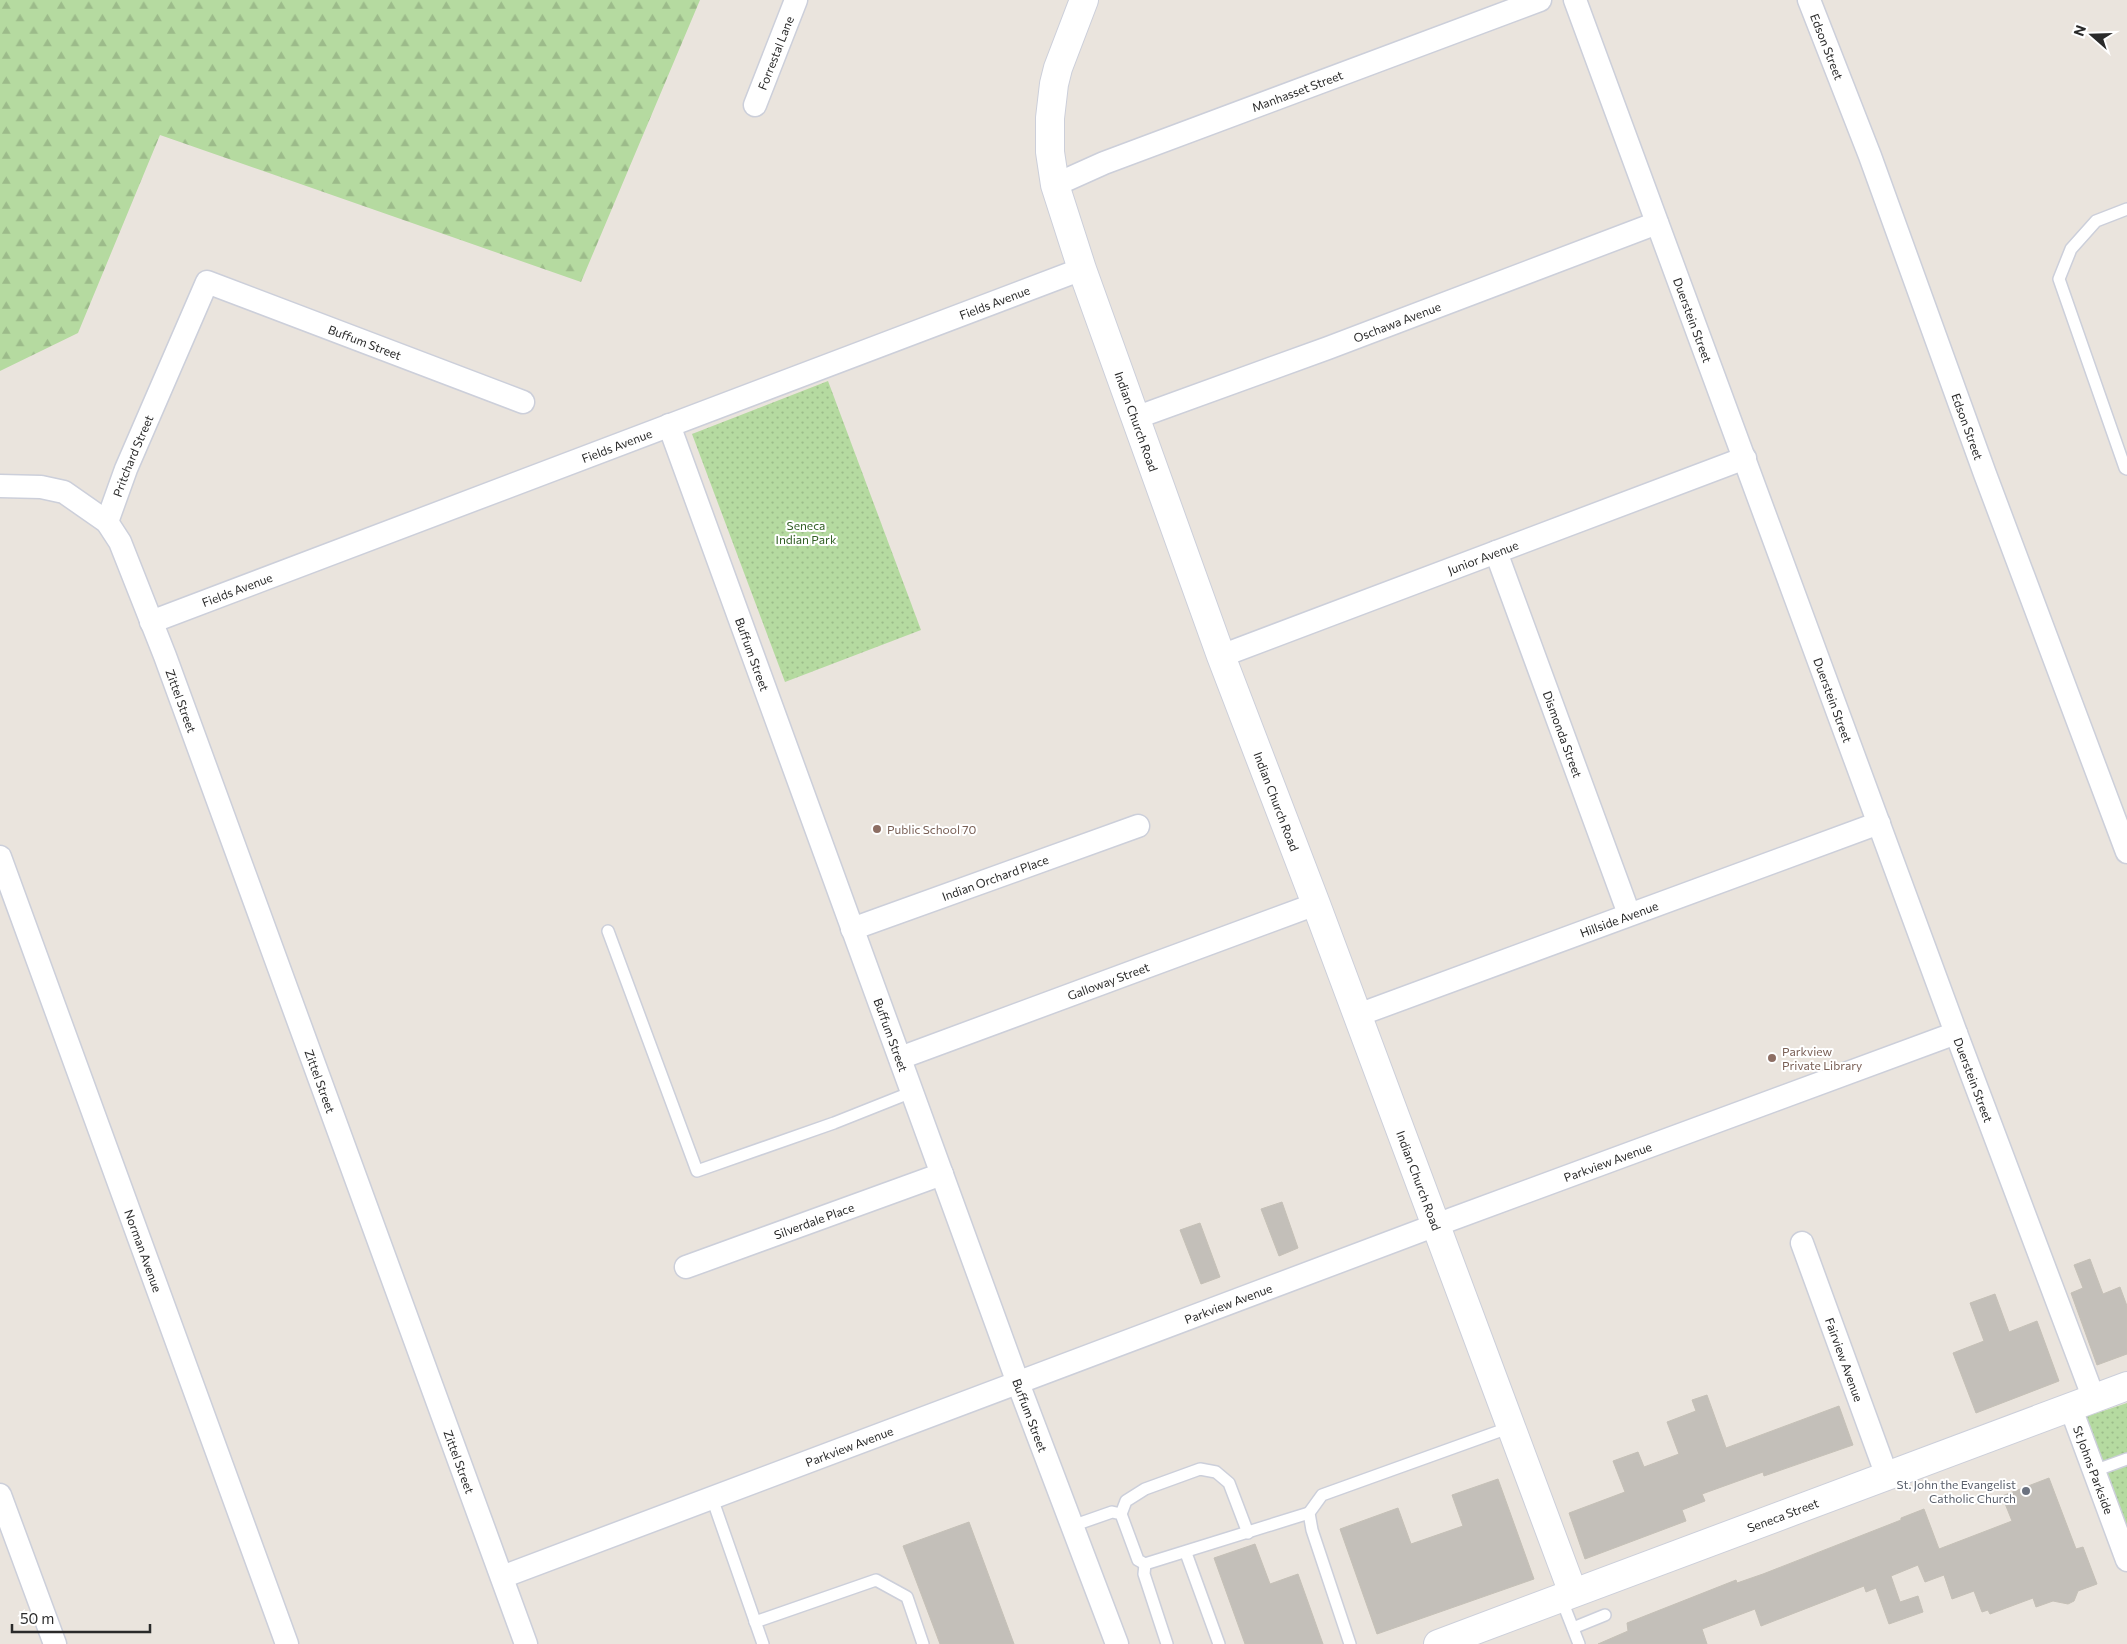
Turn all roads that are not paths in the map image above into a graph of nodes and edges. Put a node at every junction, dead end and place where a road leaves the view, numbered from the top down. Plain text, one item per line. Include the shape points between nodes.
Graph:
1 (796, 0) edge
2 (1084, 0) edge
3 (1575, 0) edge
4 (1809, 0) edge
5 (1536, 1) edge
6 (754, 105) dead end
7 (1055, 185) junction
8 (2127, 209) edge
9 (1657, 223) junction
10 (1082, 270) junction
11 (207, 282) joint
12 (523, 402) dead end
13 (1135, 418) junction
14 (669, 425) junction
15 (2127, 438) edge
16 (2116, 442) junction
17 (1745, 458) junction
18 (2127, 469) edge
19 (0, 486) edge
20 (107, 522) junction
21 (1496, 552) junction
22 (152, 622) junction
23 (1221, 656) junction
24 (1879, 822) junction
25 (1138, 826) dead end
26 (2127, 852) edge
27 (0, 857) edge
28 (1316, 904) junction
29 (1629, 914) junction
30 (852, 928) junction
31 (608, 931) dead end
32 (1358, 1015) junction
33 (1956, 1033) junction
34 (900, 1058) junction
35 (912, 1092) junction
36 (942, 1174) junction
37 (1436, 1225) junction
38 (1802, 1243) dead end
39 (686, 1267) dead end
40 (1018, 1383) junction
41 (2127, 1386) edge
42 (2082, 1402) junction
43 (1511, 1427) junction
44 (2127, 1459) edge
45 (2094, 1472) junction
46 (1887, 1476) junction
47 (0, 1495) edge
48 (712, 1498) junction
49 (1309, 1513) junction
50 (1121, 1514) junction
51 (1072, 1526) junction
52 (1248, 1533) junction
53 (1186, 1553) junction
54 (2127, 1560) edge
55 (1145, 1564) junction
56 (502, 1577) junction
57 (1567, 1596) junction
58 (1605, 1614) dead end
59 (755, 1622) junction
60 (1573, 1628) junction
61 (1451, 1642) edge
62 (55, 1644) edge
63 (287, 1644) edge
64 (526, 1644) edge
65 (763, 1644) edge
66 (923, 1644) edge
67 (1116, 1644) edge
68 (1167, 1644) edge
69 (1219, 1644) edge
70 (1350, 1644) edge
71 (1579, 1644) edge

1 - 6 street, Forrestal Lane
2 - 7 street, Indian Church Road via 1054,84 1050,143
3 - 9 street, Duerstein Street
4 - 26 street, Edson Street via 1870,156
5 - 7 street, Manhasset Street via 1104,163
7 - 10 street, Indian Church Road
8 - 16 lane via 2096,220 2071,249 2059,279
9 - 13 street, Oschawa Avenue
9 - 17 street, Duerstein Street
10 - 13 street, Indian Church Road
10 - 14 street, Fields Avenue
11 - 12 street, Buffum Street
11 - 20 street, Pritchard Street via 126,469
13 - 23 street, Indian Church Road
14 - 22 street, Fields Avenue
14 - 30 street, Buffum Street
15 - 16 lane
16 - 18 lane
17 - 21 street, Junior Avenue
17 - 24 street, Duerstein Street
19 - 20 street via 41,487 64,492
20 - 22 street, Zittel Street via 120,542
21 - 23 street, Junior Avenue
21 - 29 street, Dismonda Street
22 - 56 street, Zittel Street
23 - 28 street, Indian Church Road
24 - 29 street, Hillside Avenue
24 - 33 street, Duerstein Street
25 - 30 street, Indian Orchard Place
27 - 63 street, Norman Avenue
28 - 32 street, Indian Church Road
28 - 34 street, Galloway Street
29 - 32 street, Hillside Avenue
30 - 34 street, Buffum Street
31 - 35 lane via 697,1171
32 - 37 street, Indian Church Road
33 - 37 street, Parkview Avenue
33 - 42 street, Duerstein Street
34 - 35 street, Buffum Street
35 - 36 street, Buffum Street
36 - 39 street, Silverdale Place
36 - 40 street, Buffum Street
37 - 40 street, Parkview Avenue
37 - 43 street, Indian Church Road
38 - 46 street, Fairview Avenue
40 - 48 street, Parkview Avenue
40 - 51 street, Buffum Street
41 - 42 street, Seneca Street
42 - 45 street, St Johns Parkside
42 - 46 street, Seneca Street
43 - 49 lane via 1322,1495
43 - 57 street, Indian Church Road
44 - 45 lane
45 - 54 street, St Johns Parkside
46 - 57 street, Seneca Street
47 - 62 street
48 - 56 street, Parkview Avenue
48 - 59 lane
49 - 52 lane
49 - 70 lane
50 - 51 lane via 1112,1512
50 - 52 lane via 1126,1501 1145,1490 1200,1469 1216,1472 1229,1483
50 - 55 lane via 1138,1560
51 - 67 street, Buffum Street
52 - 53 lane
53 - 55 lane
53 - 69 lane
55 - 68 lane via 1144,1574
56 - 64 street, Zittel Street
57 - 60 lane
57 - 61 street, Seneca Street
58 - 60 lane
59 - 65 lane
59 - 66 lane via 876,1580 907,1596
60 - 71 lane

